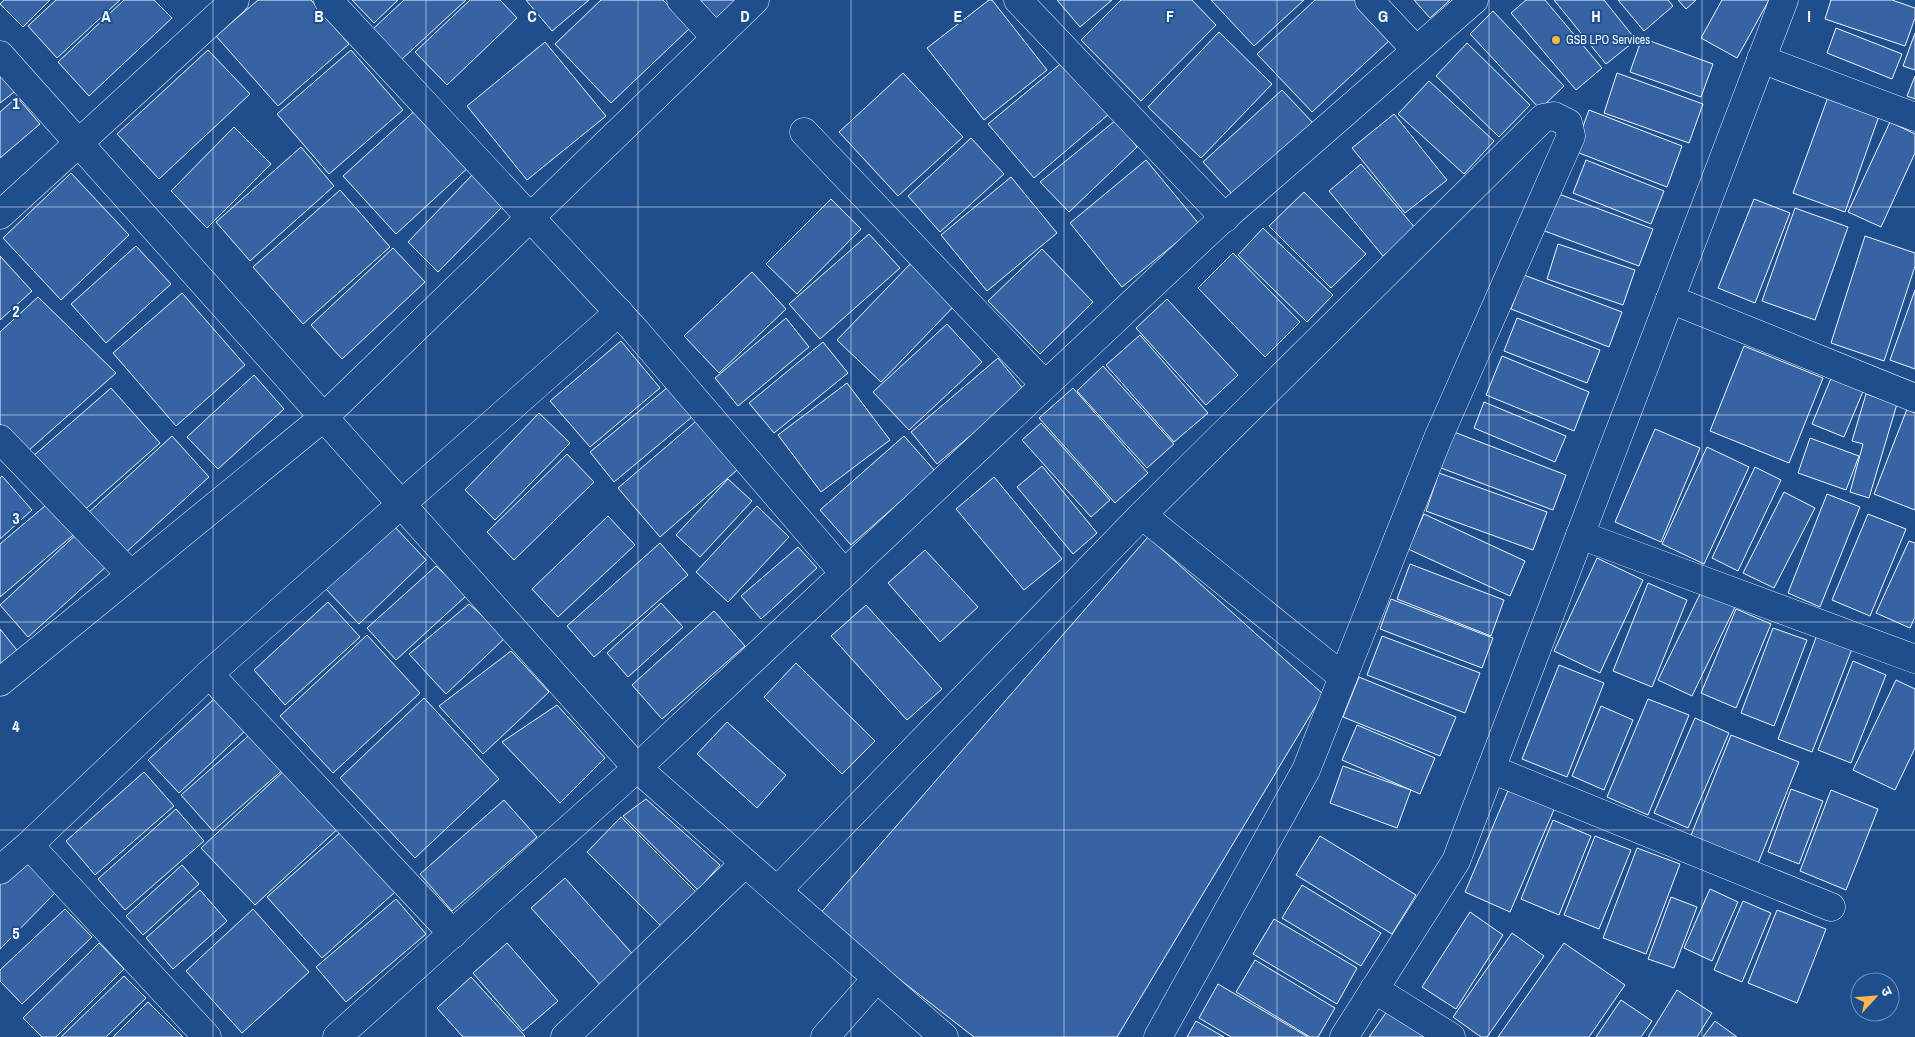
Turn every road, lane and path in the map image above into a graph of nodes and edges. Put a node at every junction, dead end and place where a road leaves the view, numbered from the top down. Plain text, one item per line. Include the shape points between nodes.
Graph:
1 (235, 0) edge
2 (328, 0) edge
3 (681, 0) edge
4 (755, 0) edge
5 (1018, 0) edge
6 (1370, 0) edge
7 (1474, 0) edge
8 (1784, 0) edge
9 (716, 38) junction
10 (1416, 50) junction
11 (0, 55) edge
12 (1761, 59) junction
13 (1915, 117) edge
14 (804, 132) dead end
15 (79, 143) junction
16 (0, 215) edge
17 (531, 218) junction
18 (1225, 218) junction
19 (1670, 299) junction
20 (618, 312) junction
21 (1045, 385) junction
22 (1915, 398) edge
23 (324, 417) junction
24 (0, 439) edge
25 (401, 504) junction
26 (1142, 515) junction
27 (1580, 535) junction
28 (844, 573) junction
29 (130, 576) junction
30 (1915, 659) edge
31 (209, 674) junction
32 (1343, 677) junction
33 (0, 682) edge
34 (637, 768) junction
35 (1491, 769) junction
36 (29, 845) junction
37 (745, 863) junction
38 (0, 870) edge
39 (777, 891) junction
40 (1831, 907) dead end
41 (453, 934) junction
42 (877, 978) junction
43 (1374, 989) junction
44 (207, 1037) edge
45 (337, 1037) edge
46 (565, 1037) edge
47 (825, 1037) edge
48 (944, 1037) edge
49 (1158, 1037) edge
50 (1344, 1037) edge
51 (1450, 1037) edge

1 - 15 street
2 - 17 street
3 - 9 street
4 - 9 street
5 - 18 street
6 - 10 street
7 - 10 street
8 - 12 street
9 - 17 street
10 - 18 street
11 - 15 street
12 - 13 street
12 - 19 street
14 - 21 street
15 - 16 street
15 - 23 street
17 - 20 street
17 - 23 street
18 - 21 street
19 - 22 street
19 - 27 street
20 - 25 street
20 - 28 street
21 - 28 street
23 - 25 street
23 - 29 street
24 - 29 street
25 - 31 street
25 - 34 street
26 - 32 street
26 - 32 street via 1543,118 1554,116 1568,123 1571,136 1438,438
26 - 39 street
27 - 30 street
27 - 35 street
28 - 34 street
29 - 33 street
31 - 36 street
31 - 41 street
32 - 49 street via 1306,770
34 - 37 street
34 - 41 street
35 - 40 street
35 - 43 street via 1456,861
36 - 38 street
36 - 44 street
37 - 39 street
37 - 46 street
39 - 42 street
41 - 45 street
42 - 47 street
42 - 48 street
43 - 50 street
43 - 51 street

